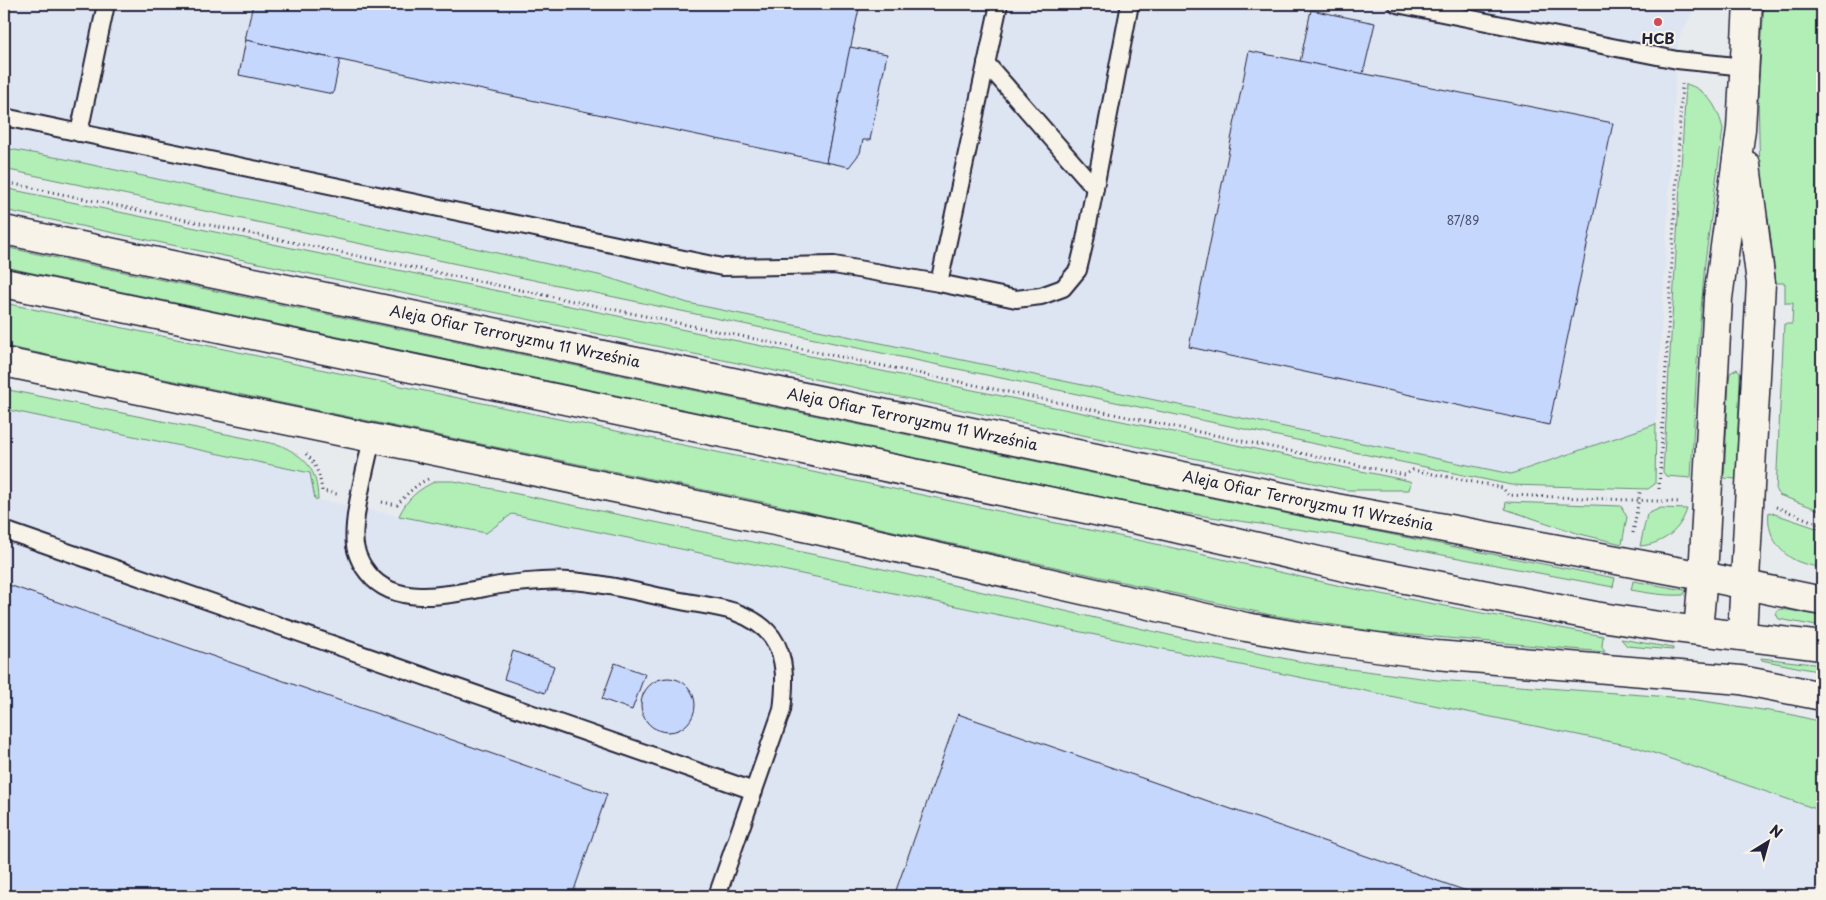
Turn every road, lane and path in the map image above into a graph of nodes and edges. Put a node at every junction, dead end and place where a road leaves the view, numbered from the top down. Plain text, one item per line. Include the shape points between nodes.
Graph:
1 (106, 4) edge
2 (998, 4) edge
3 (1130, 4) edge
4 (1398, 4) edge
5 (1748, 4) edge
6 (1683, 61) junction
7 (986, 63) junction
8 (1745, 67) junction
9 (4, 117) edge
10 (1741, 129) junction
11 (79, 132) junction
12 (4, 182) edge
13 (1095, 188) junction
14 (4, 230) edge
15 (939, 283) junction
16 (4, 284) edge
17 (4, 362) edge
18 (372, 438) junction
19 (1660, 489) dead end
20 (1640, 492) dead end
21 (1639, 501) junction
22 (1681, 502) dead end
23 (1775, 507) dead end
24 (1822, 525) edge
25 (4, 530) edge
26 (1632, 540) dead end
27 (1703, 576) junction
28 (1746, 585) junction
29 (1822, 602) edge
30 (1698, 630) junction
31 (1742, 635) junction
32 (1822, 646) edge
33 (1822, 696) edge
34 (754, 791) junction
35 (717, 896) edge

1 - 11 lane
2 - 7 lane
3 - 13 lane
4 - 6 lane
5 - 8 street
6 - 8 lane
6 - 19 path
7 - 13 lane
7 - 15 lane
8 - 10 street
9 - 11 lane
10 - 27 street via 1718,298
10 - 28 street via 1761,283
11 - 15 lane via 722,267 834,265
12 - 21 path via 1405,475 1413,470 1502,488 1508,495
13 - 15 lane via 1078,270 1063,288 1042,296 1016,299
14 - 27 street, Aleja Ofiar Terroryzmu 11 Września via 1336,508
16 - 30 street via 1133,519 1349,568 1595,616
17 - 18 street
18 - 33 street via 813,529 1264,630 1436,655 1741,680
18 - 34 lane via 354,533 362,563 368,574 382,586 400,594 420,596 544,581 593,584 734,612 757,623 773,638 782,660 785,684 782,710
20 - 21 path
21 - 22 path
21 - 26 path
23 - 24 path
25 - 34 lane
27 - 28 street, Aleja Ofiar Terroryzmu 11 Września
27 - 30 street
28 - 29 street, Aleja Ofiar Terroryzmu 11 Września
28 - 31 street
30 - 31 street
31 - 32 street
34 - 35 lane

